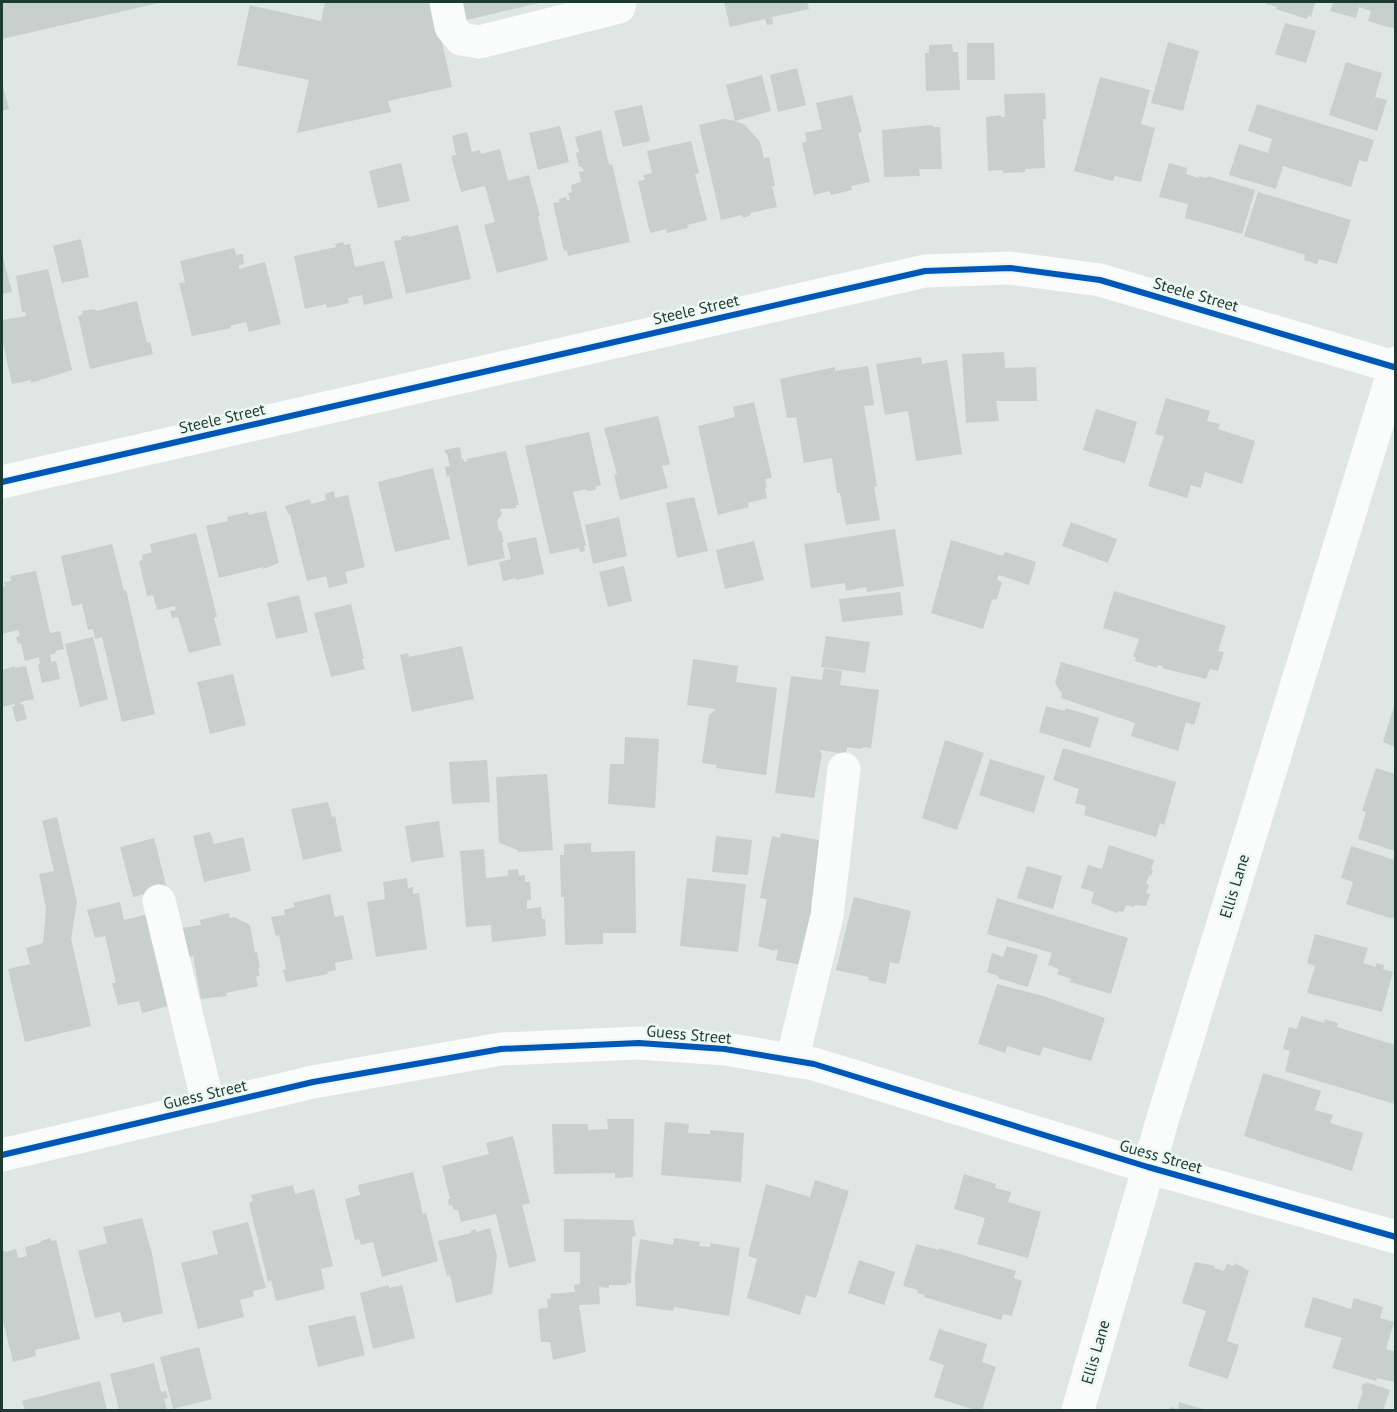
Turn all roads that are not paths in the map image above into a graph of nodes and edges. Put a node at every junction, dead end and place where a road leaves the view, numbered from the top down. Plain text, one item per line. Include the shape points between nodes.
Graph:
1 (446, 2) edge
2 (620, 2) edge
3 (1395, 365) edge
4 (2, 482) edge
5 (844, 769) dead end
6 (159, 901) dead end
7 (792, 1061) junction
8 (209, 1107) junction
9 (2, 1155) edge
10 (1148, 1167) junction
11 (1395, 1237) edge
12 (1078, 1410) edge

1 - 2 street via 451,27 461,39 479,42 619,7
3 - 4 street, Steele Street via 1100,280 1010,268 925,271
3 - 10 street, Ellis Lane
5 - 7 street via 827,916
6 - 8 street
7 - 8 street, Guess Street via 724,1049 639,1042 501,1049 313,1082
7 - 10 street, Guess Street via 814,1064
8 - 9 street, Guess Street
10 - 11 street, Guess Street
10 - 12 street, Ellis Lane

